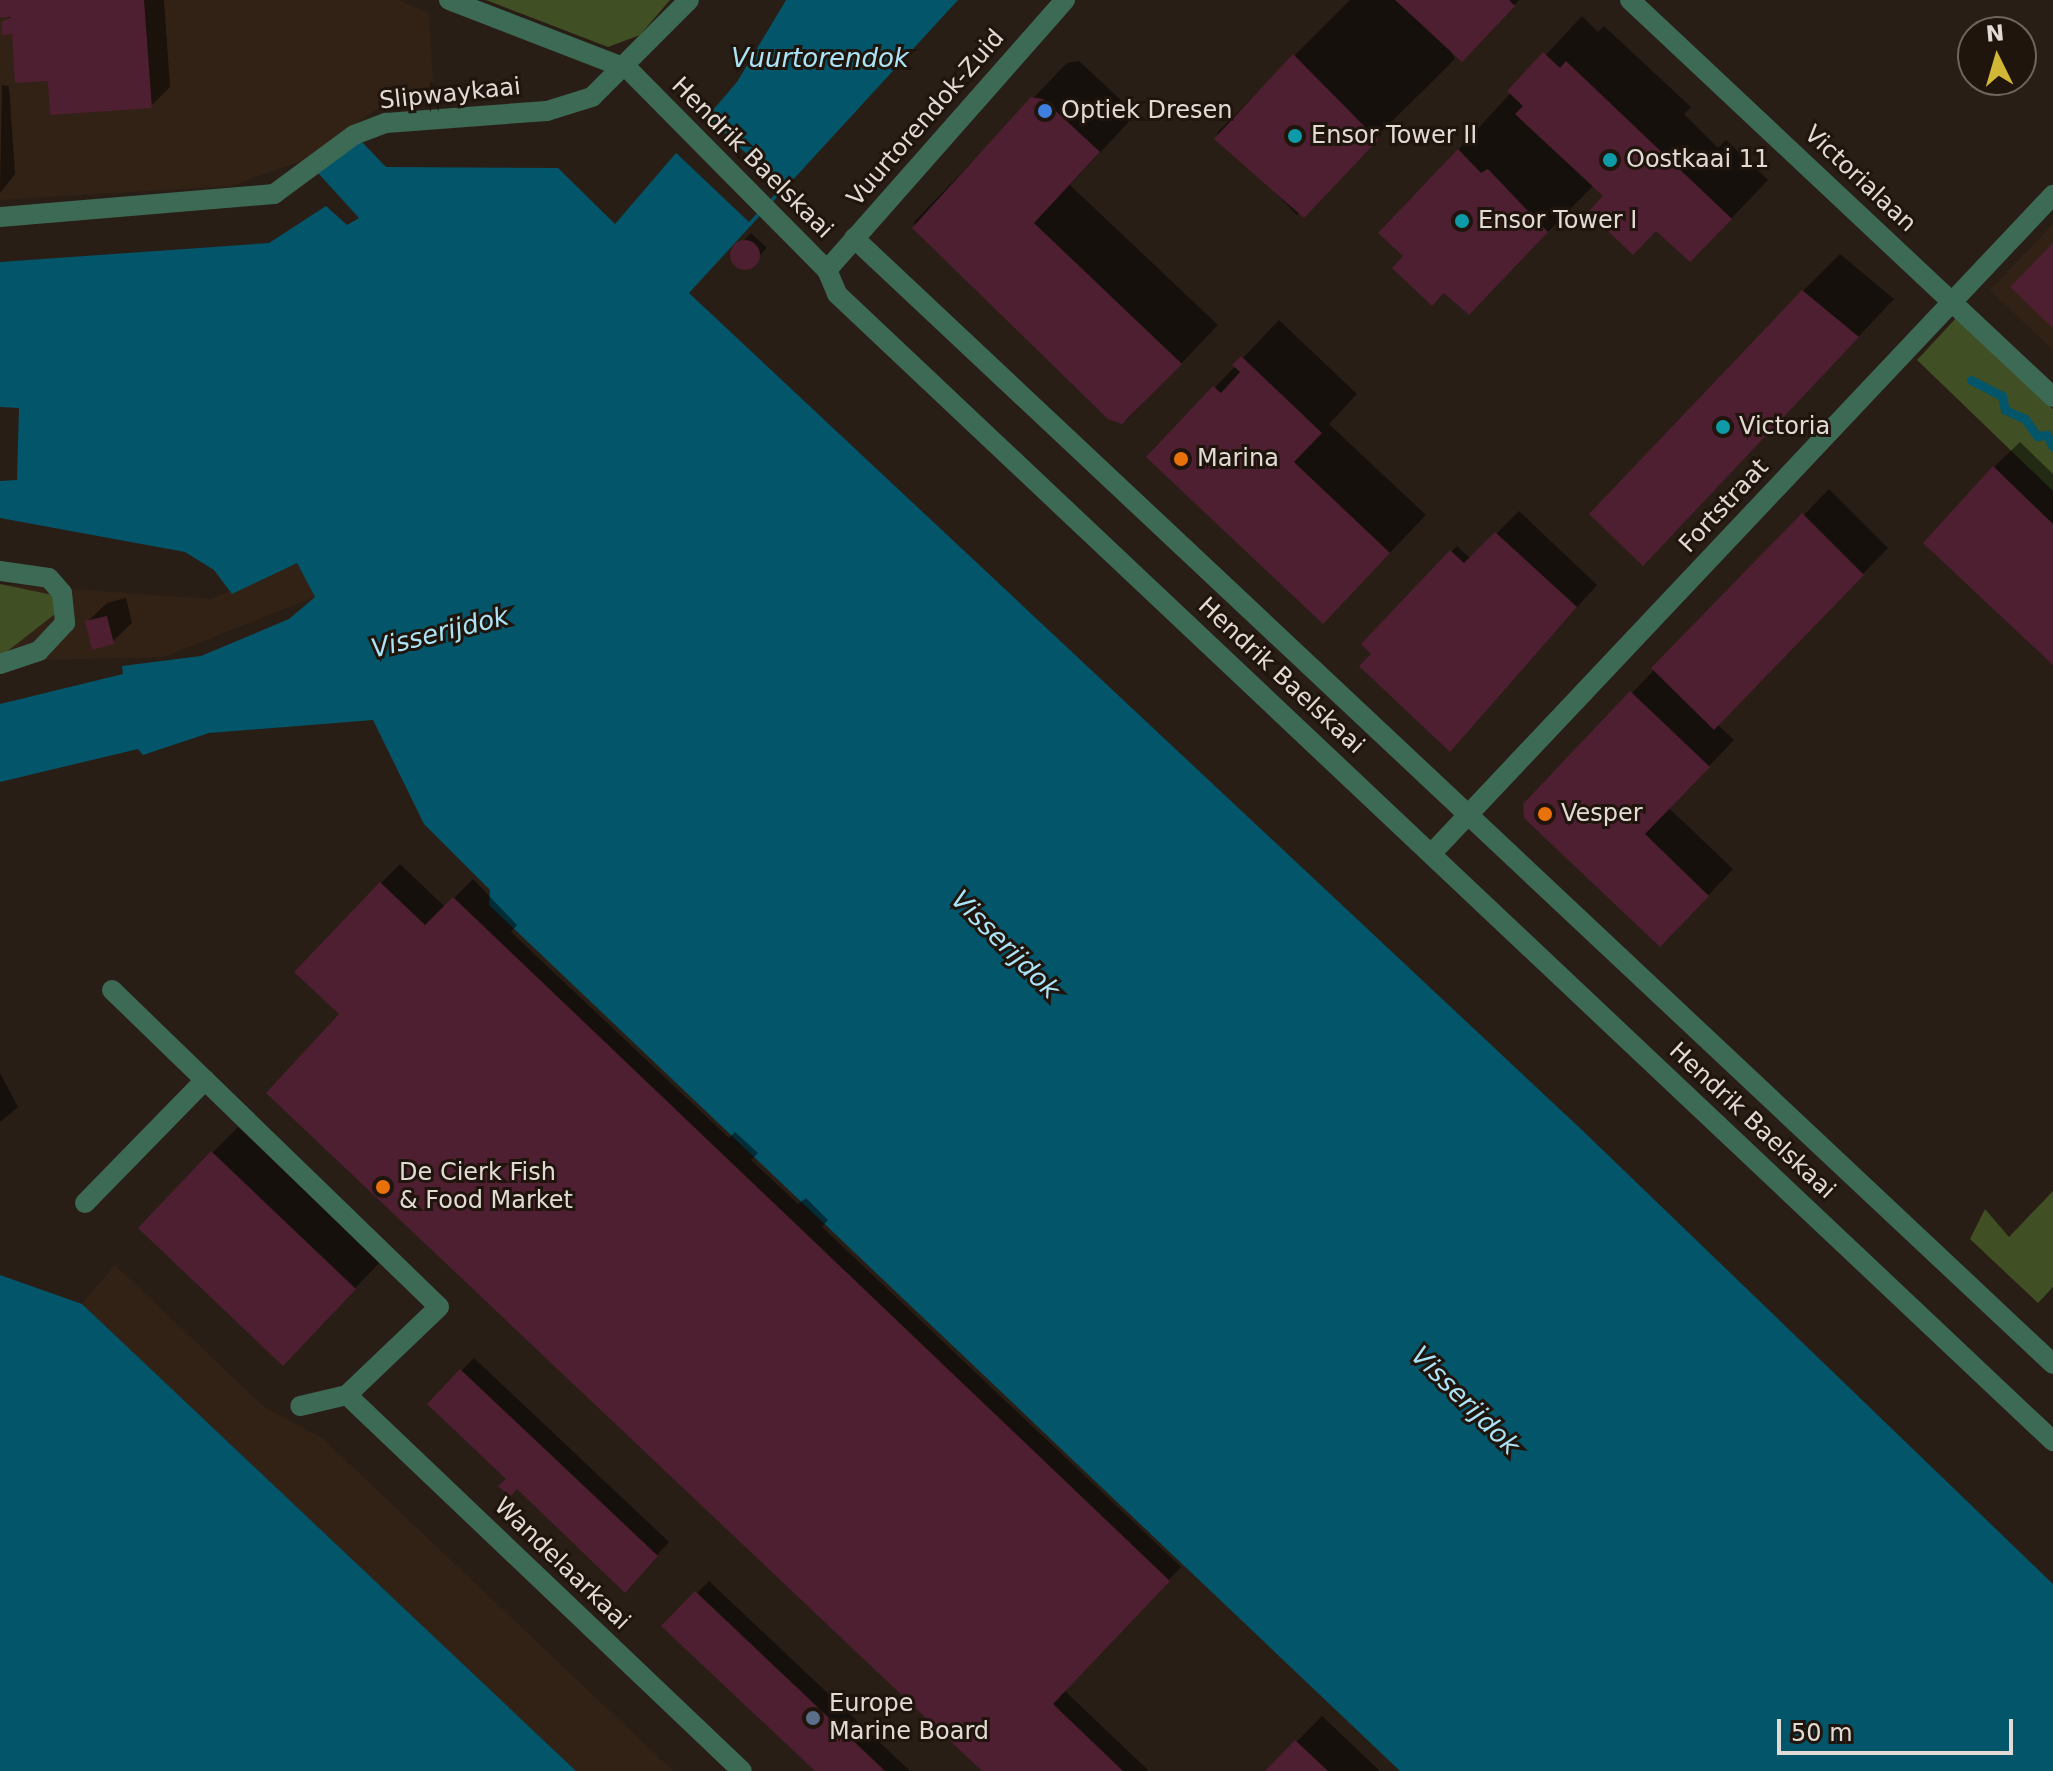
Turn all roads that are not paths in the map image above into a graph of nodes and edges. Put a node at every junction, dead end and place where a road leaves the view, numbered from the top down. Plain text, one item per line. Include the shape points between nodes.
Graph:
1 (449, 0) edge
2 (689, 0) edge
3 (1065, 0) edge
4 (1630, 0) edge
5 (628, 69) junction
6 (2053, 195) edge
7 (0, 217) edge
8 (854, 238) junction
9 (827, 270) junction
10 (1953, 301) junction
11 (2053, 397) edge
12 (0, 571) edge
13 (0, 664) edge
14 (1469, 815) junction
15 (1432, 853) junction
16 (112, 990) dead end
17 (205, 1080) junction
18 (85, 1203) dead end
19 (2053, 1364) edge
20 (347, 1395) junction
21 (300, 1406) dead end
22 (2053, 1441) edge
23 (742, 1771) edge

1 - 5 street, Hendrik Baelskaai
2 - 5 street, Slipwaykaai
3 - 8 street, Vuurtorendok-Zuid
4 - 10 street, Victorialaan
5 - 7 street, Slipwaykaai via 592,97 547,111 386,123 354,135 274,194
5 - 9 street, Hendrik Baelskaai
6 - 10 street, Fortstraat
8 - 9 street, Vuurtorendok-Zuid
8 - 14 street, Hendrik Baelskaai
9 - 15 street, Hendrik Baelskaai via 837,294
10 - 11 street, Victorialaan
10 - 14 street, Fortstraat
12 - 13 street via 49,578 62,593 65,623 39,651
14 - 15 street, Fortstraat
14 - 19 street, Hendrik Baelskaai
15 - 22 street, Hendrik Baelskaai
16 - 17 street
17 - 18 street
17 - 20 street via 439,1307
20 - 21 street
20 - 23 street, Wandelaarkaai

